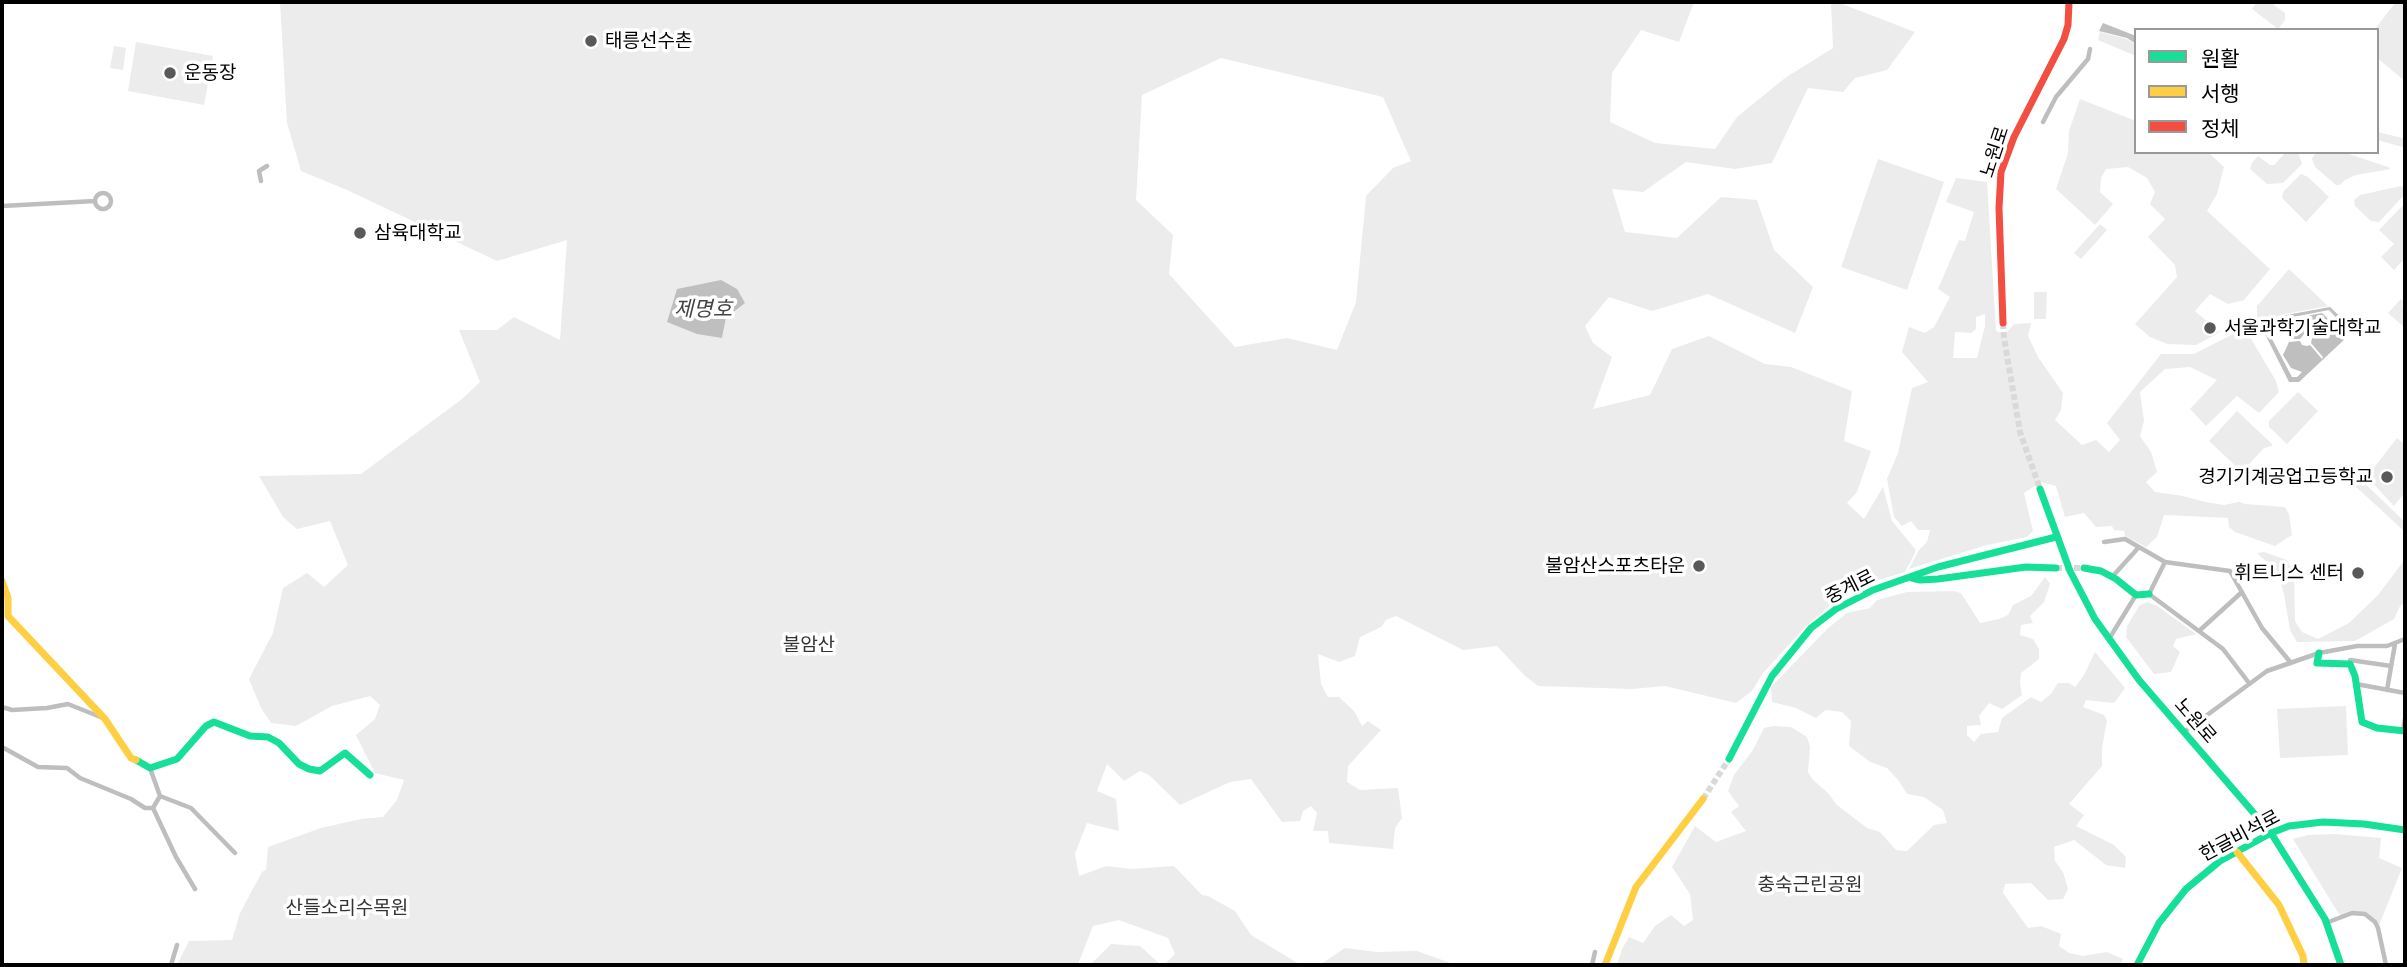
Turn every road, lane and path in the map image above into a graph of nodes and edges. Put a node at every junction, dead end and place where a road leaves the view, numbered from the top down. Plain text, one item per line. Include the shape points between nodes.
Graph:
1 (2068, 2) edge
2 (2090, 49) dead end
3 (2043, 122) dead end
4 (267, 166) dead end
5 (261, 181) dead end
6 (95, 201) dead end
7 (2, 206) edge
8 (2003, 323) tunnel mouth
9 (2040, 489) tunnel mouth
10 (2056, 537) junction
11 (2105, 542) dead end
12 (2139, 547) junction
13 (2165, 562) junction
14 (2056, 568) tunnel mouth
15 (2084, 568) tunnel mouth
16 (2112, 577) junction
17 (1912, 578) junction
18 (2, 581) edge
19 (2242, 593) junction
20 (2149, 594) junction
21 (2136, 595) junction
22 (2199, 631) junction
23 (2109, 639) junction
24 (2405, 639) edge
25 (2395, 644) junction
26 (2349, 647) junction
27 (2319, 653) junction
28 (2350, 662) junction
29 (2291, 663) junction
30 (2391, 666) junction
31 (2249, 683) junction
32 (2356, 684) junction
33 (2387, 690) junction
34 (2405, 693) edge
35 (2, 707) edge
36 (105, 719) junction
37 (2405, 719) edge
38 (2404, 731) edge
39 (2184, 733) junction
40 (2, 747) edge
41 (1729, 759) tunnel mouth
42 (150, 768) junction
43 (369, 775) dead end
44 (160, 796) junction
45 (1703, 799) tunnel mouth
46 (153, 808) junction
47 (2405, 830) edge
48 (2271, 833) junction
49 (2237, 852) junction
50 (235, 853) dead end
51 (195, 889) dead end
52 (2326, 923) junction
53 (177, 945) dead end
54 (1595, 952) dead end
55 (171, 965) edge
56 (1592, 965) edge
57 (1605, 965) edge
58 (2137, 965) edge
59 (2304, 965) edge
60 (2341, 965) edge
61 (2386, 965) edge

1 - 8 street, 노원로 via 2064,39 2014,136 2001,172
2 - 3 street via 2088,59 2056,97
4 - 5 street via 259,171
6 - 7 street
9 - 10 street, 노원로
10 - 17 street, 중계로
10 - 23 street, 노원로
11 - 12 street via 2126,539
12 - 13 street
12 - 16 street
13 - 19 street via 2230,571
13 - 20 street
14 - 17 street
15 - 16 street
16 - 21 street
17 - 41 street, 중계로 via 1873,590 1811,628 1772,676
18 - 36 street via 8,616
19 - 22 street
19 - 29 street via 2262,628
20 - 21 street
20 - 22 street
21 - 23 street
22 - 31 street via 2222,649
23 - 39 street, 노원로
24 - 25 street
25 - 26 street
25 - 30 street
26 - 27 street
26 - 28 street
27 - 28 street via 2317,663
27 - 29 street
28 - 30 street
28 - 32 street
29 - 31 street
30 - 33 street
31 - 39 street
32 - 33 street
32 - 38 street via 2362,722
33 - 34 street
35 - 36 street via 68,704
36 - 42 street via 131,758
37 - 38 street
39 - 48 street, 노원로
40 - 46 street via 38,767 66,768
42 - 43 street via 177,759 214,722 250,736 268,737 309,769 320,771 345,753
42 - 44 street
44 - 46 street
44 - 50 street via 191,808
45 - 57 street via 1636,887
46 - 51 street
47 - 48 street, 한글비석로 via 2323,822
48 - 49 street, 한글비석로
48 - 52 street, 노원로
49 - 58 street, 한글비석로 via 2186,889
49 - 59 street via 2279,905
52 - 60 street, 노원로
52 - 61 street via 2352,913 2365,914 2378,928
53 - 55 street
54 - 56 street

